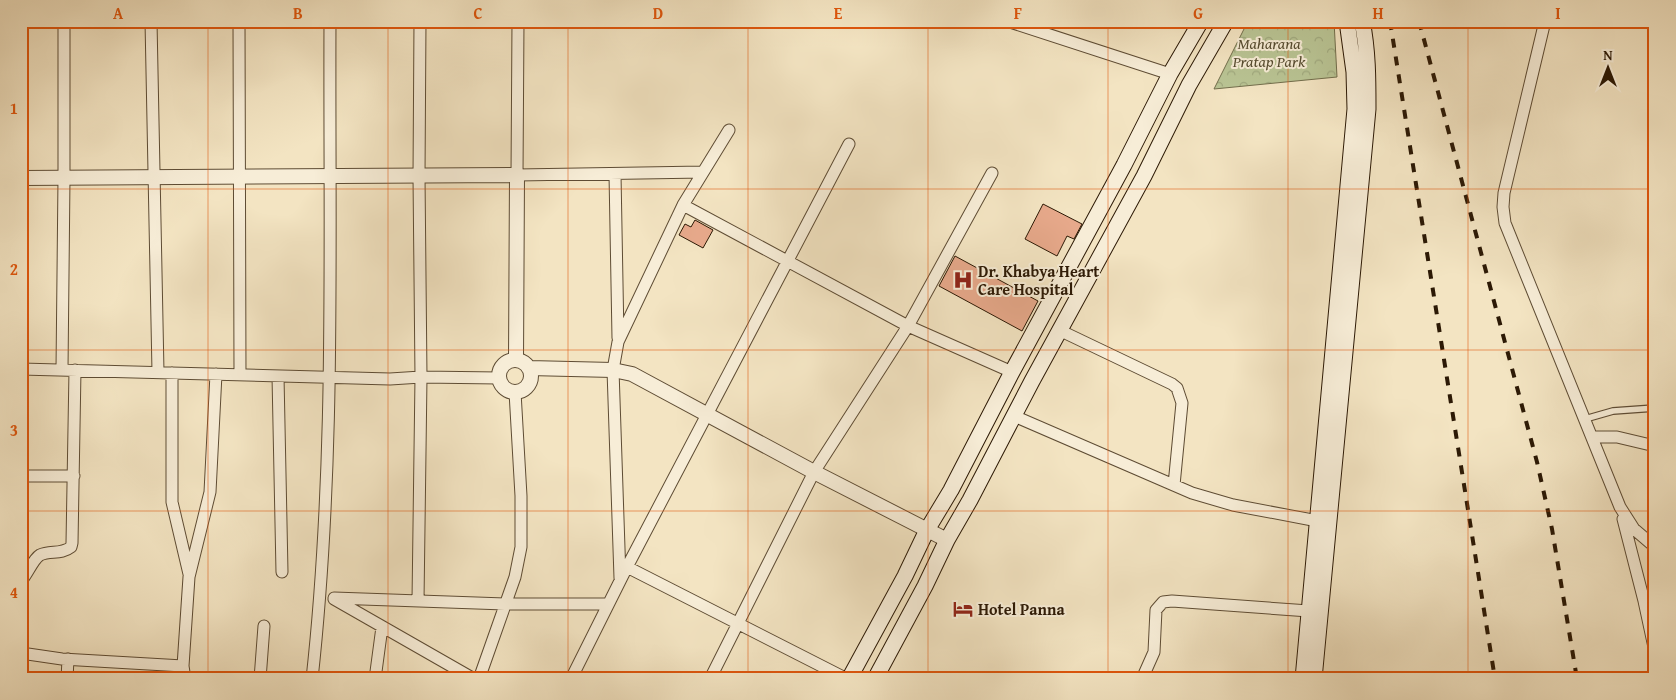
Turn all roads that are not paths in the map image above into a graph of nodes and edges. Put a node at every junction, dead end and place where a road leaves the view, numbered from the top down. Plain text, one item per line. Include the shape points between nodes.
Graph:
1 (64, 21) edge
2 (151, 21) edge
3 (239, 21) edge
4 (330, 21) edge
5 (420, 21) edge
6 (518, 21) edge
7 (1007, 21) edge
8 (1201, 21) edge
9 (1226, 21) edge
10 (1348, 21) edge
11 (1362, 21) edge
12 (1545, 21) edge
13 (1170, 74) junction
14 (729, 130) dead end
15 (849, 144) dead end
16 (703, 172) junction
17 (992, 173) dead end
18 (615, 174) junction
19 (517, 175) junction
20 (329, 176) junction
21 (419, 176) junction
22 (239, 177) junction
23 (21, 178) edge
24 (64, 178) junction
25 (153, 178) junction
26 (683, 204) junction
27 (786, 261) junction
28 (908, 326) junction
29 (1059, 330) junction
30 (618, 342) junction
31 (516, 360) junction
32 (529, 368) junction
33 (21, 369) edge
34 (62, 370) junction
35 (74, 370) junction
36 (614, 370) junction
37 (158, 372) junction
38 (1012, 372) junction
39 (172, 373) junction
40 (216, 374) junction
41 (240, 374) junction
42 (278, 376) junction
43 (329, 377) junction
44 (421, 377) junction
45 (499, 378) junction
46 (21, 383) edge
47 (515, 392) junction
48 (1655, 408) edge
49 (707, 415) junction
50 (1014, 416) junction
51 (1585, 419) junction
52 (1592, 437) junction
53 (1655, 446) edge
54 (814, 472) junction
55 (21, 476) edge
56 (74, 476) junction
57 (1174, 485) junction
58 (1620, 507) junction
59 (1324, 522) junction
60 (927, 530) junction
61 (947, 540) junction
62 (1655, 547) edge
63 (626, 567) junction
64 (282, 572) dead end
65 (189, 577) junction
66 (620, 579) junction
67 (21, 581) edge
68 (321, 590) junction
69 (334, 598) junction
70 (418, 601) junction
71 (506, 604) junction
72 (608, 604) junction
73 (1308, 611) junction
74 (738, 623) junction
75 (264, 626) dead end
76 (382, 627) junction
77 (1655, 652) edge
78 (21, 653) edge
79 (68, 659) junction
80 (183, 666) junction
81 (67, 679) edge
82 (185, 679) edge
83 (260, 679) edge
84 (312, 679) edge
85 (375, 679) edge
86 (474, 679) edge
87 (479, 679) edge
88 (571, 679) edge
89 (710, 679) edge
90 (848, 679) edge
91 (874, 679) edge
92 (1142, 679) edge
93 (1304, 679) edge
94 (1314, 679) edge

1 - 24 street
2 - 25 street
3 - 22 street
4 - 20 street
5 - 21 street
6 - 19 street
7 - 13 street
8 - 13 main road
9 - 29 main road
10 - 59 main road via 1355,109
11 - 59 main road via 1366,39 1368,109
12 - 51 street via 1503,207 1512,240
13 - 38 main road
14 - 16 street
15 - 27 street
16 - 18 street
16 - 26 street
17 - 28 street
18 - 19 street
18 - 30 street
19 - 21 street
19 - 31 street
20 - 21 street
20 - 22 street
20 - 43 street
21 - 44 street
22 - 25 street
22 - 41 street
23 - 24 street
24 - 25 street
24 - 34 street
25 - 37 street
26 - 27 street
26 - 30 street
27 - 28 street
27 - 49 street
28 - 38 street
28 - 54 street
29 - 50 main road
29 - 57 street via 1177,388 1182,403
30 - 36 street
31 - 32 street
31 - 45 street via 502,368
32 - 36 street
32 - 47 street via 529,384
33 - 34 street
33 - 46 street
34 - 35 street
35 - 37 street
35 - 56 street
36 - 49 street via 632,374
36 - 66 street
37 - 39 street
38 - 60 main road
39 - 40 street
39 - 65 street via 172,502
40 - 41 street
40 - 65 street via 210,492
41 - 42 street
42 - 43 street
42 - 64 street
43 - 44 street
43 - 68 street
44 - 45 street
44 - 70 street
45 - 47 street via 505,388
47 - 71 street via 521,547
48 - 51 lane via 1613,411
49 - 54 street
49 - 63 street
50 - 57 street
50 - 61 main road
51 - 52 street
52 - 53 street via 1617,438
52 - 58 street
54 - 60 street
54 - 74 street
55 - 56 street
56 - 67 street via 71,547 64,552 47,552 39,556
57 - 59 street via 1234,505
58 - 62 street via 1634,529
58 - 77 street
59 - 73 main road
59 - 94 main road
60 - 61 street
60 - 90 main road
61 - 91 main road
63 - 66 street
63 - 74 street
65 - 80 street
66 - 72 street
68 - 69 street
68 - 84 street
69 - 70 street
69 - 76 street
70 - 71 street
71 - 72 street
71 - 87 street
72 - 88 street
73 - 92 street via 1163,602 1156,610 1154,652
73 - 93 main road
74 - 89 street
74 - 90 street
75 - 83 street
76 - 85 street
76 - 86 street
78 - 79 street
79 - 80 street
79 - 81 street
80 - 82 street

